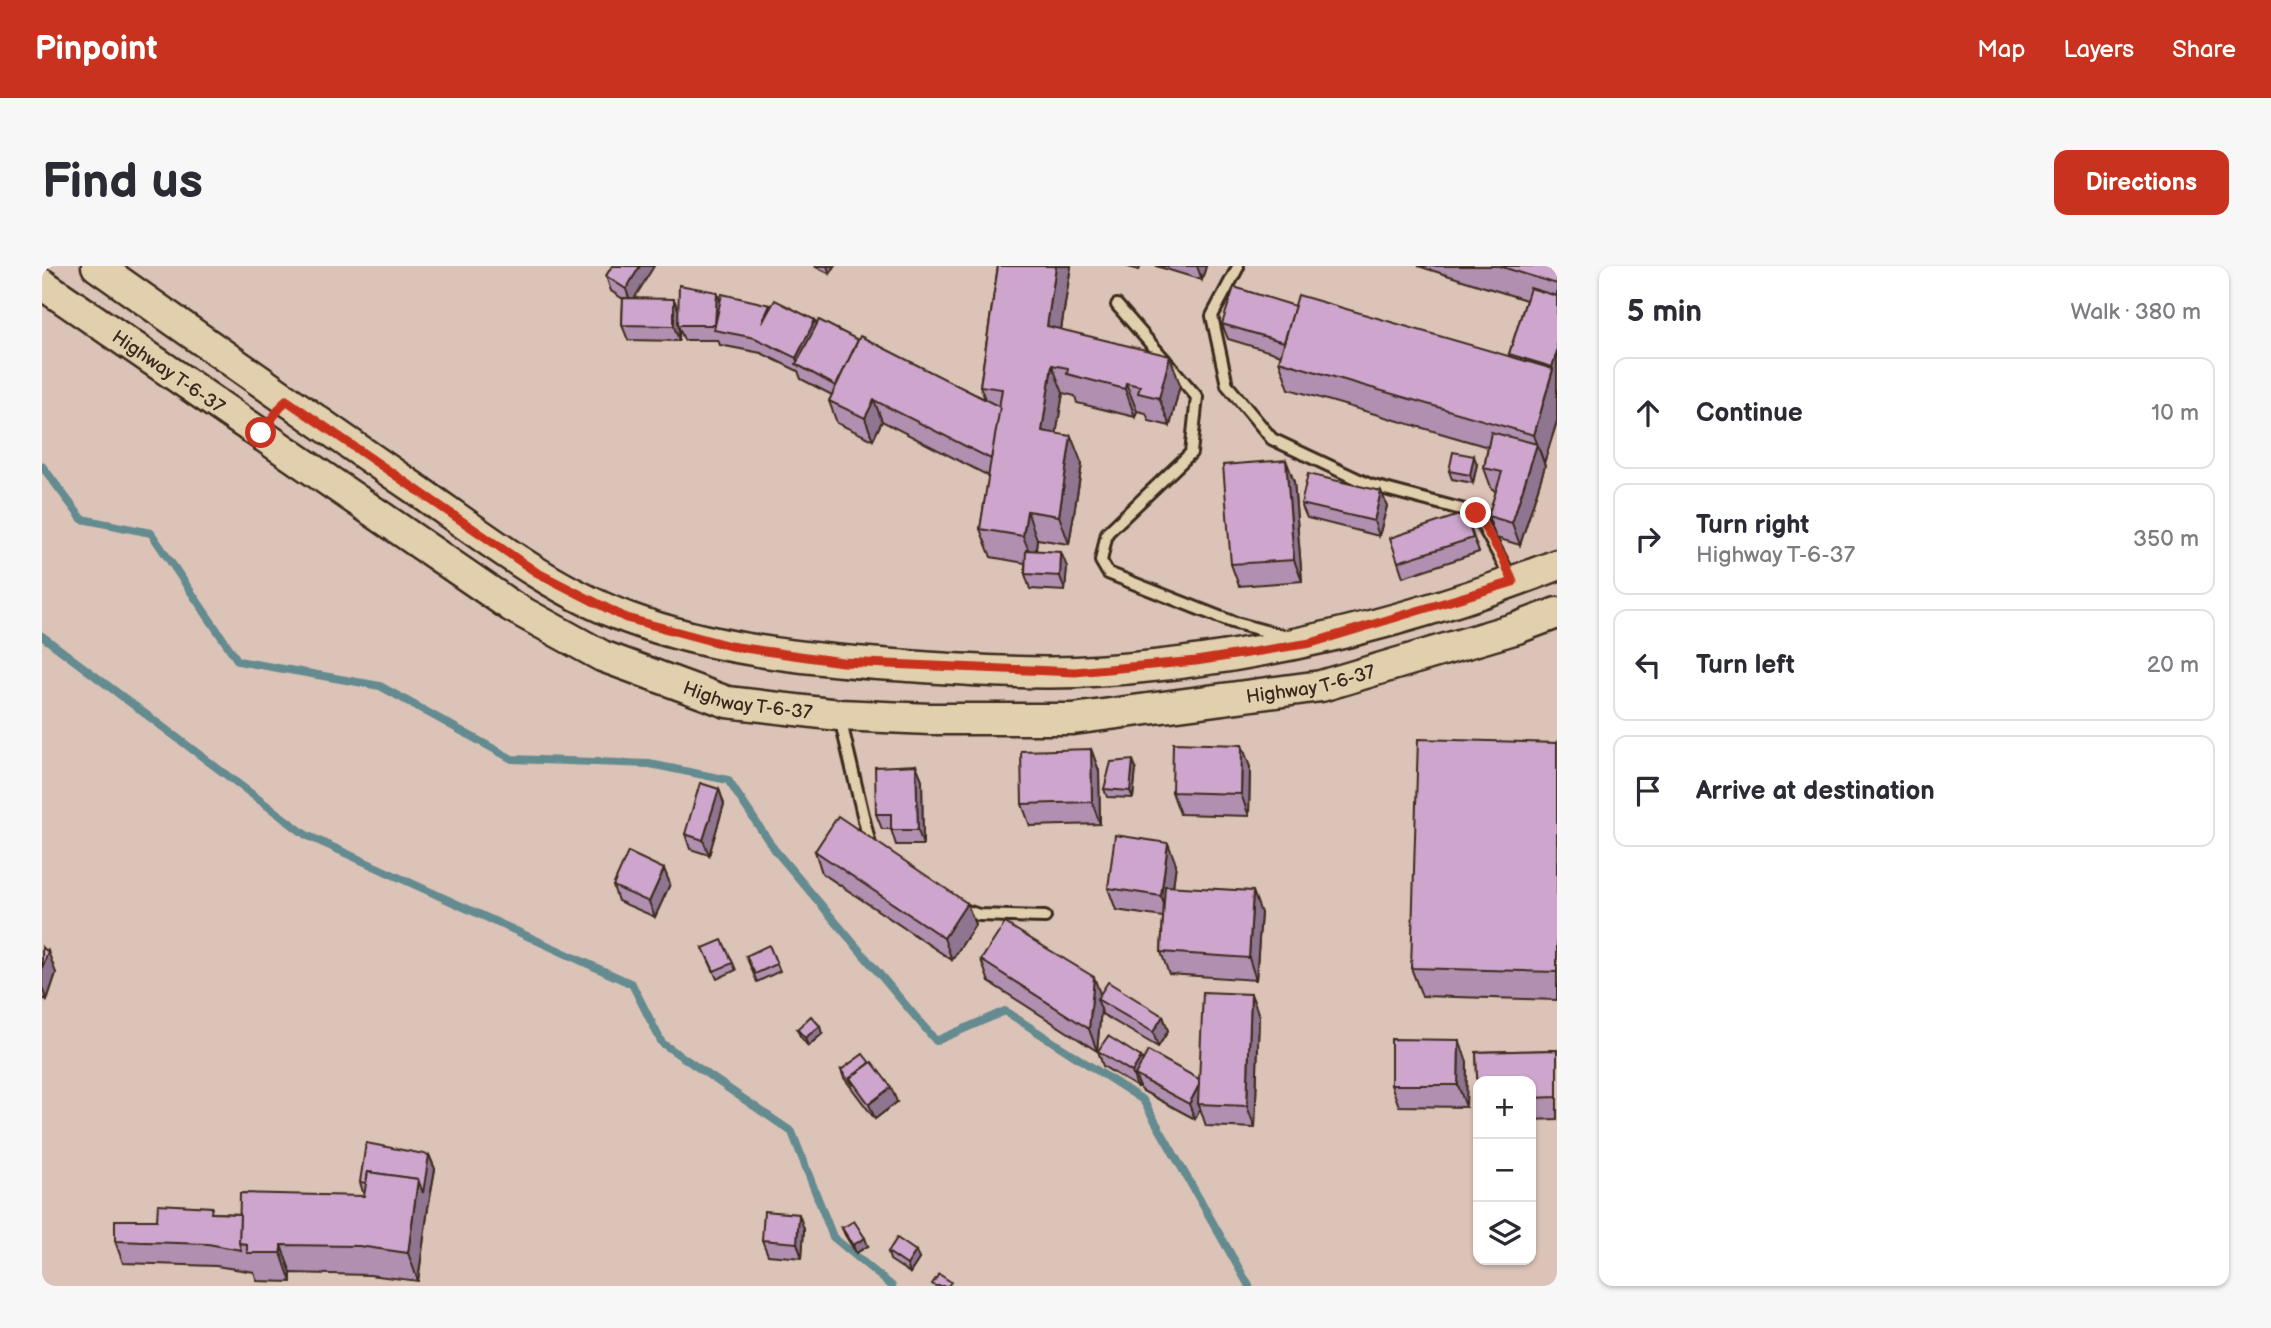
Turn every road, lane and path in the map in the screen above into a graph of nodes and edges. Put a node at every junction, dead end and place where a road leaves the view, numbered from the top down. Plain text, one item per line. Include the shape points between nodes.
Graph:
1 (97, 266) edge
2 (1238, 267) edge
3 (42, 284) edge
4 (1117, 305) dead end
5 (286, 400) junction
6 (261, 433) junction
7 (1557, 565) edge
8 (1513, 582) junction
9 (1557, 613) edge
10 (1311, 643) junction
11 (1321, 686) junction
12 (839, 715) junction
13 (874, 863) edge
14 (944, 904) edge
15 (1045, 917) dead end

1 - 5 main road, Highway T-6-37
2 - 8 lane via 1212,316 1227,385 1272,439 1370,485 1476,513
3 - 6 main road, Highway T-6-37
4 - 10 lane via 1197,397 1191,453 1107,533 1101,561 1108,573 1232,622
5 - 6 main road
5 - 10 main road, Highway T-6-37 via 536,572 626,618 730,646 842,662 1075,672 1196,661
6 - 12 main road, Highway T-6-37 via 511,606 601,656 727,702
7 - 8 main road, Highway T-6-37
8 - 10 main road, Highway T-6-37
9 - 11 main road, Highway T-6-37
10 - 11 main road
11 - 12 main road, Highway T-6-37 via 1073,719
12 - 13 lane
14 - 15 lane via 979,915

